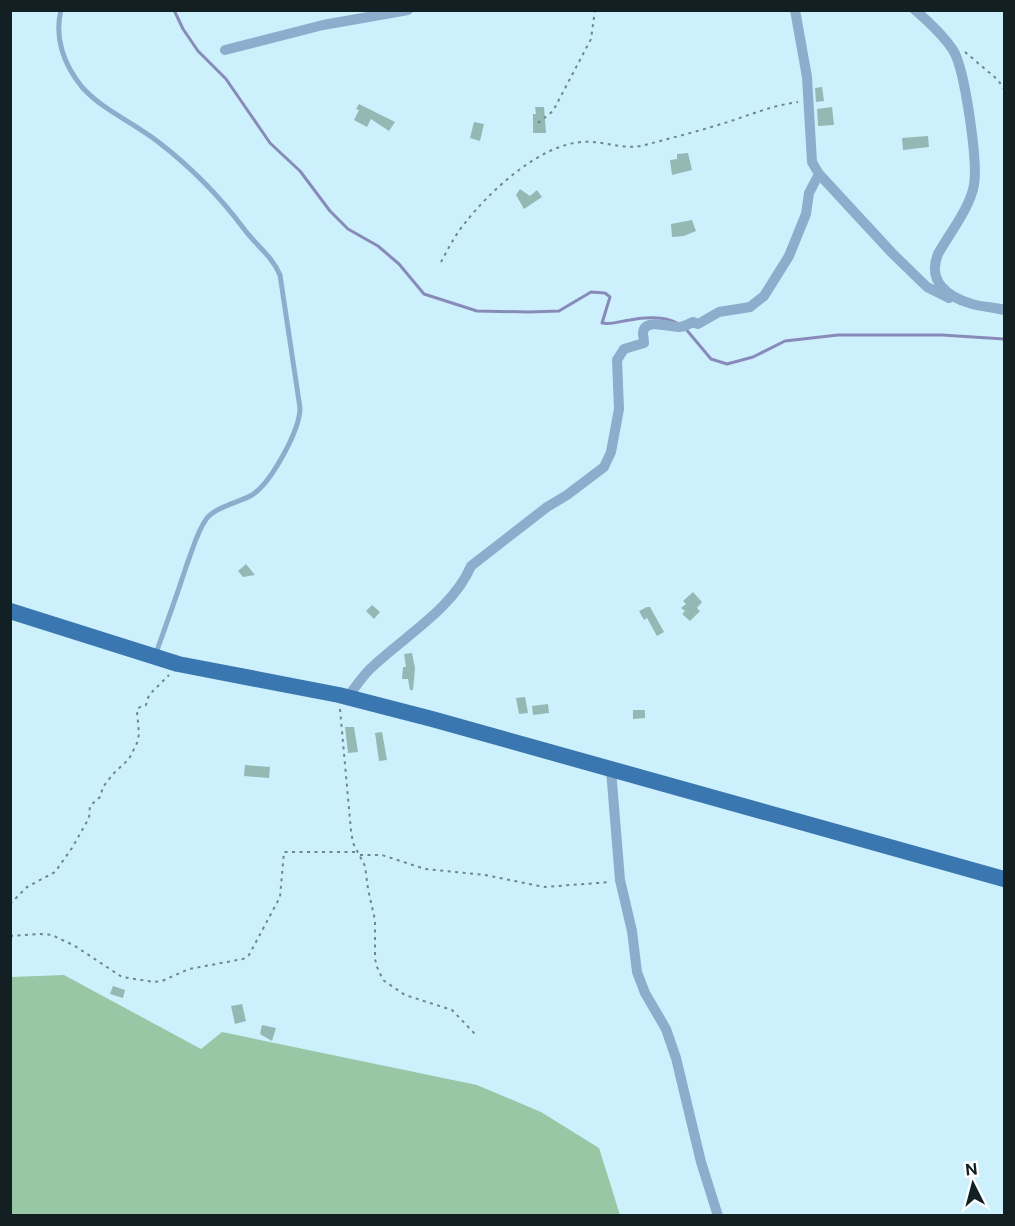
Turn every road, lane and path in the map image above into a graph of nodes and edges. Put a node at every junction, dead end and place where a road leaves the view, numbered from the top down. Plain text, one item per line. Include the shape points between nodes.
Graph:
1 (61, 10) edge
2 (408, 10) edge
3 (595, 10) edge
4 (795, 10) edge
5 (915, 10) edge
6 (959, 46) dead end
7 (225, 50) dead end
8 (1005, 89) edge
9 (810, 101) junction
10 (538, 123) dead end
11 (819, 174) junction
12 (441, 262) dead end
13 (961, 300) junction
14 (1005, 310) edge
15 (10, 611) edge
16 (154, 658) junction
17 (178, 664) junction
18 (343, 697) junction
19 (611, 770) junction
20 (358, 854) junction
21 (1005, 879) edge
22 (620, 880) junction
23 (10, 904) edge
24 (10, 936) edge
25 (477, 1036) dead end
26 (718, 1215) edge

1 - 16 lane via 60,49 83,87 202,178 275,263 300,408 289,443 260,489 208,516 196,538
2 - 7 street via 323,25
3 - 10 path via 587,47 553,111
4 - 9 street
5 - 13 street via 954,51 972,141 974,184 970,199 934,264 936,281
6 - 8 path
9 - 11 street via 812,162
9 - 12 path via 766,109 637,147 583,142 548,151 482,204 464,224
11 - 13 street via 927,287
11 - 18 street via 789,256 764,296 750,307 719,312 698,324 647,327 644,343 624,349 616,360 619,410 604,467 471,566 465,579 428,620
13 - 14 street
15 - 16 main road
16 - 17 main road
17 - 18 main road
17 - 23 path via 149,695 146,705 138,708 139,734 129,759 90,806 72,848 55,872 27,887
18 - 19 main road
18 - 20 path via 348,807
19 - 21 main road
19 - 22 street
20 - 22 path via 382,855 425,869 485,875 544,887
20 - 24 path via 284,852 280,897 249,955 189,969 162,981 122,977 52,935
20 - 25 path via 365,866 375,920 377,968 384,980 405,995 452,1011
22 - 26 street via 639,979 674,1050

